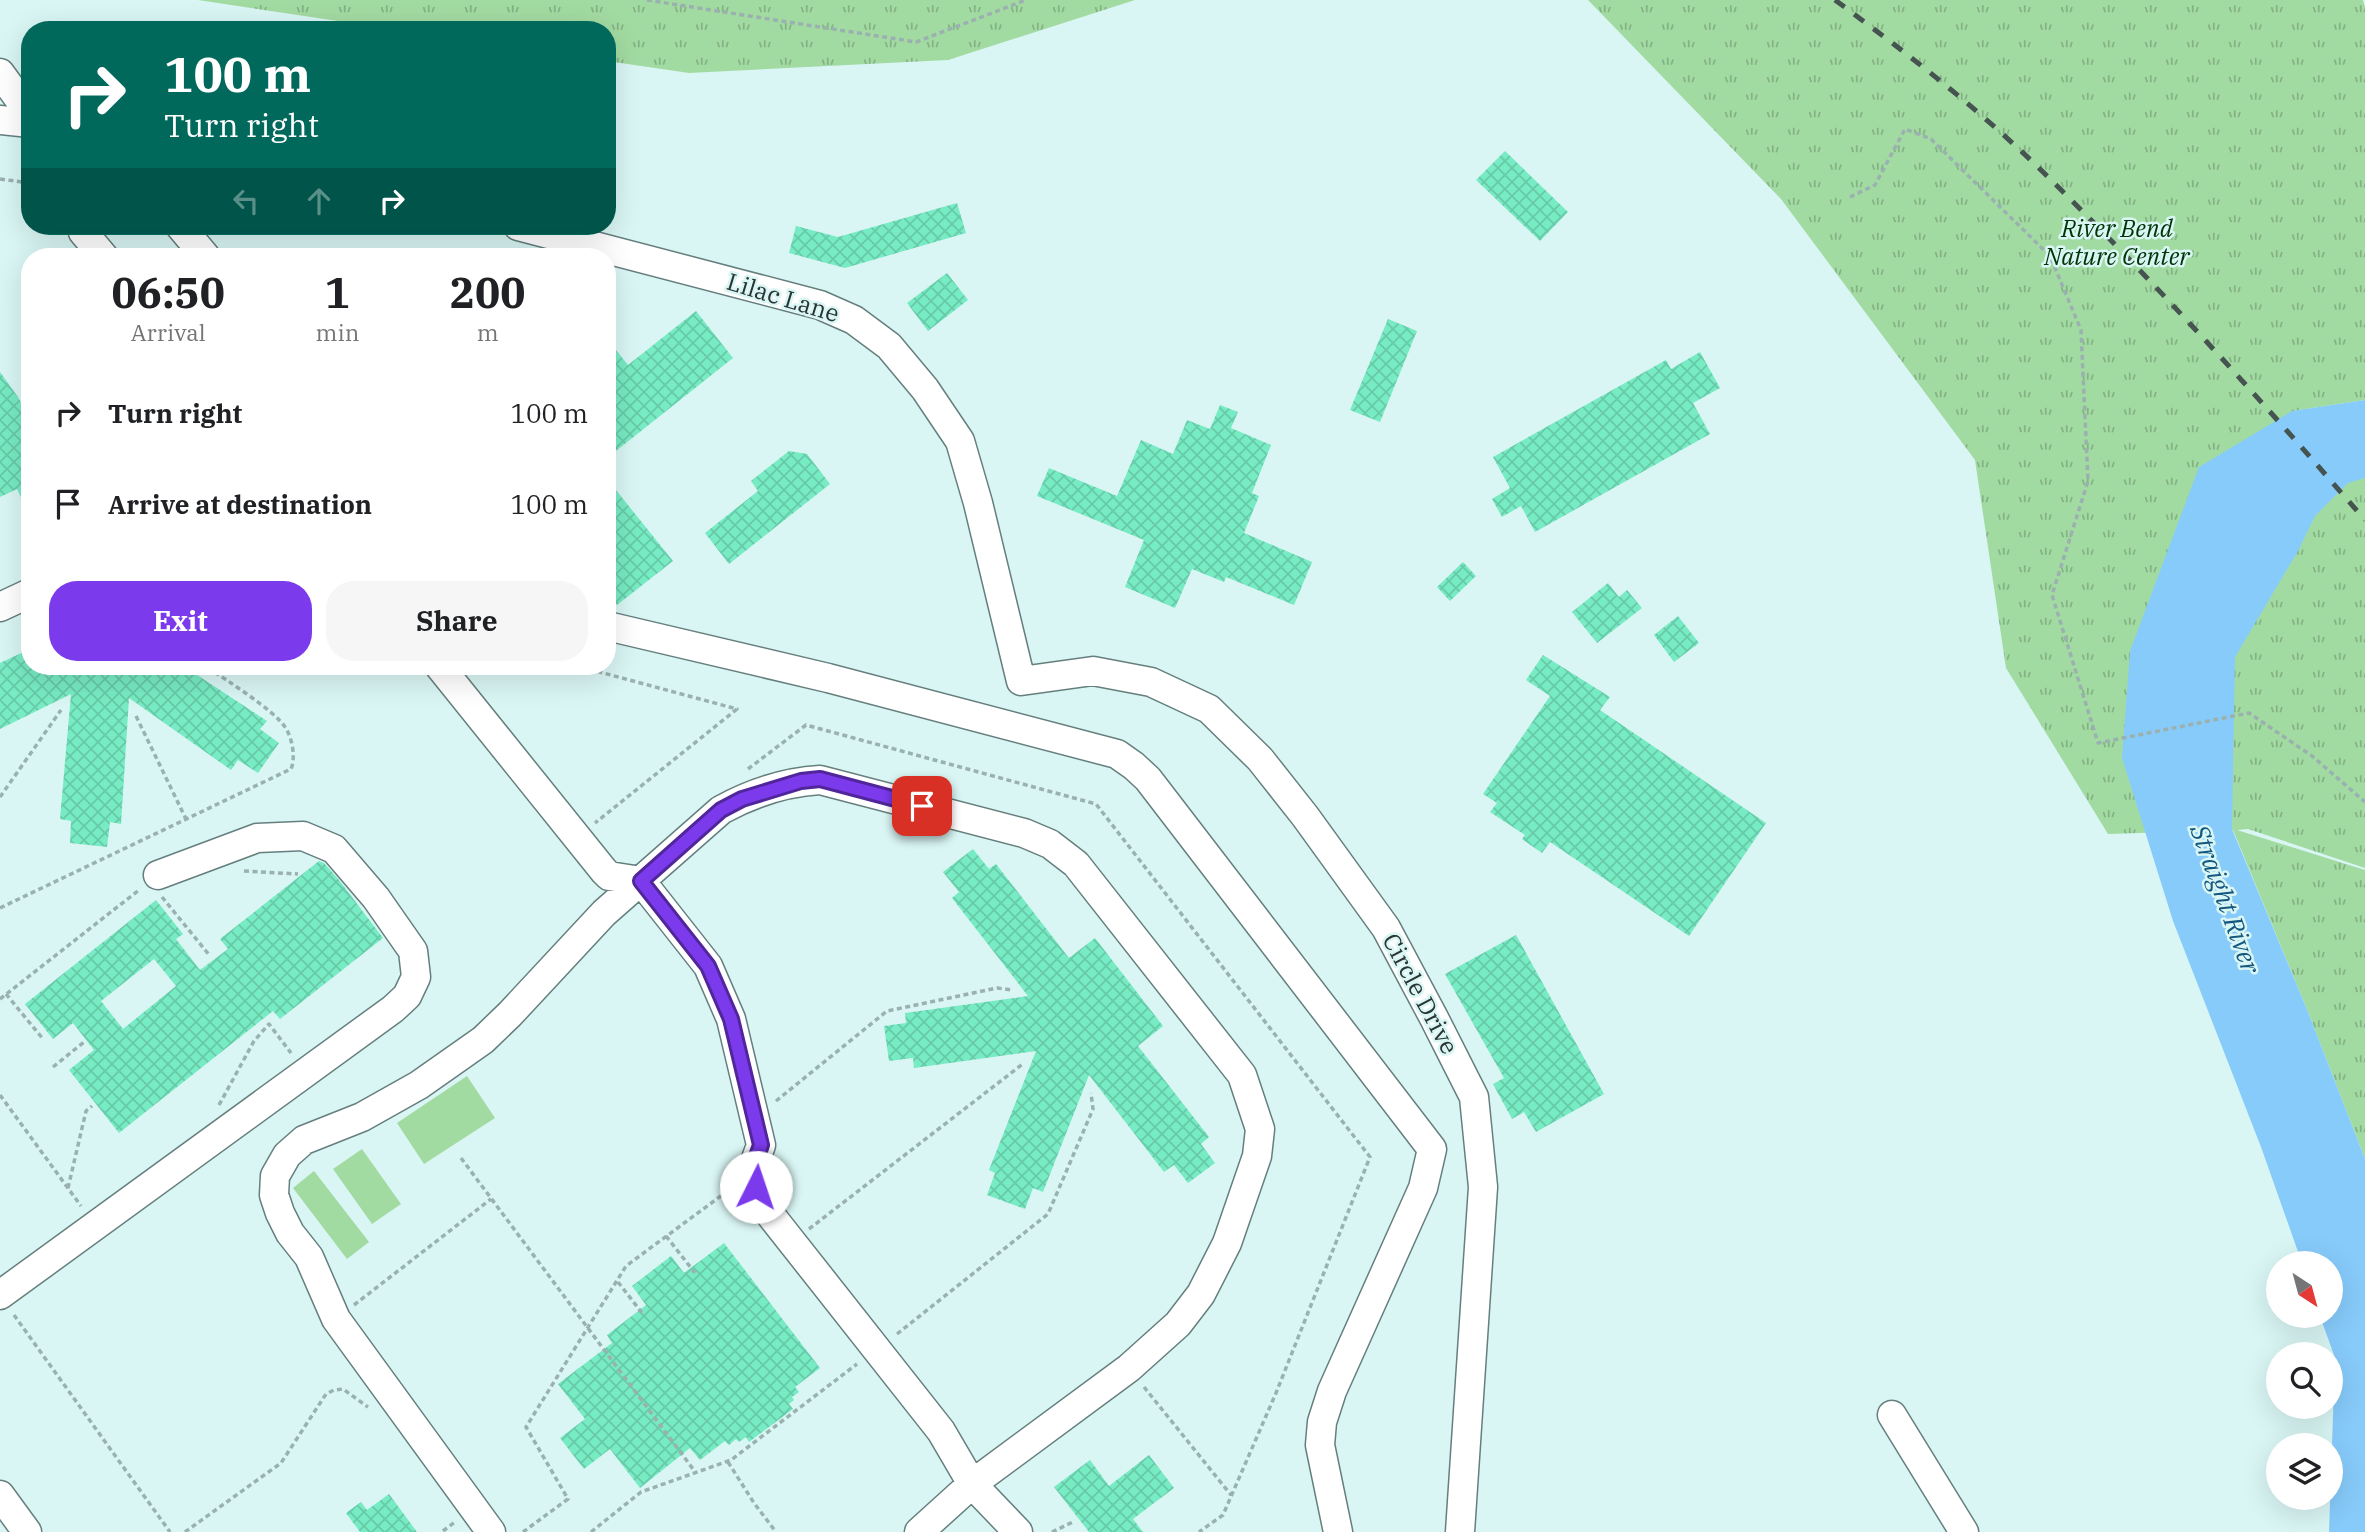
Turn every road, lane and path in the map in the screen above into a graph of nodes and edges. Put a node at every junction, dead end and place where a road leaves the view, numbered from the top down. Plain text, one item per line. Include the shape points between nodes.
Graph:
1 (647, 0) edge
2 (1026, 0) edge
3 (0, 74) edge
4 (21, 102) edge
5 (0, 120) edge
6 (21, 122) edge
7 (0, 179) edge
8 (21, 182) edge
9 (1850, 197) dead end
10 (552, 235) edge
11 (602, 248) edge
12 (616, 252) edge
13 (21, 597) edge
14 (0, 607) edge
15 (616, 628) edge
16 (218, 675) edge
17 (446, 675) edge
18 (611, 675) edge
19 (1021, 681) joint
20 (61, 710) dead end
21 (136, 716) dead end
22 (741, 775) dead end
23 (0, 797) edge
24 (2365, 802) edge
25 (186, 819) junction
26 (577, 837) junction
27 (242, 871) dead end
28 (298, 874) dead end
29 (641, 881) junction
30 (165, 882) junction
31 (0, 908) edge
32 (210, 956) dead end
33 (1012, 990) dead end
34 (6, 994) junction
35 (0, 999) edge
36 (43, 1039) dead end
37 (84, 1042) dead end
38 (1024, 1063) dead end
39 (53, 1067) dead end
40 (306, 1073) junction
41 (1091, 1093) dead end
42 (0, 1095) edge
43 (92, 1106) dead end
44 (216, 1110) dead end
45 (755, 1117) junction
46 (461, 1158) dead end
47 (751, 1173) junction
48 (68, 1188) junction
49 (491, 1199) junction
50 (95, 1226) junction
51 (666, 1236) junction
52 (792, 1242) junction
53 (695, 1273) dead end
54 (617, 1281) junction
55 (4, 1301) edge
56 (642, 1313) dead end
57 (336, 1319) junction
58 (589, 1328) junction
59 (877, 1349) junction
60 (1129, 1368) junction
61 (371, 1409) dead end
62 (1892, 1415) dead end
63 (728, 1462) junction
64 (696, 1473) junction
65 (972, 1484) junction
66 (0, 1494) edge
67 (1231, 1494) junction
68 (1075, 1521) dead end
69 (27, 1532) edge
70 (170, 1532) edge
71 (185, 1532) edge
72 (491, 1532) edge
73 (523, 1532) edge
74 (591, 1532) edge
75 (776, 1532) edge
76 (919, 1532) edge
77 (1018, 1532) edge
78 (1052, 1532) edge
79 (1199, 1532) edge
80 (1338, 1532) edge
81 (1460, 1532) edge
82 (1964, 1532) edge

1 - 2 path via 916,42
3 - 4 street
5 - 6 street
7 - 8 path
9 - 24 path via 1875,186 1905,129 1931,138 2050,256 2081,330 2088,481 2052,595 2098,743 2249,713 2312,756
10 - 11 street, Lilac Lane
12 - 19 street, Lilac Lane via 820,305 854,320 889,346 960,442
13 - 14 street
15 - 80 street via 1117,754 1148,779 1432,1149 1423,1188 1322,1422 1320,1445
16 - 25 path via 280,720 290,735 294,762 291,769
17 - 26 street
18 - 26 path via 737,709
19 - 81 street, Circle Drive via 1093,671 1151,682 1209,709 1259,759 1313,827 1386,928 1434,1017 1474,1097 1483,1187
20 - 23 path
21 - 25 path
22 - 67 path via 806,725 1096,804 1370,1157
25 - 31 path
26 - 29 street via 609,876
27 - 28 path
29 - 45 street via 712,975 731,1019
29 - 57 street via 604,912 483,1040 419,1085 362,1117 304,1140 287,1155 275,1176 279,1213 309,1257
29 - 60 street via 721,810 770,789 820,779 1024,833 1050,844 1076,864 1242,1075 1260,1129 1249,1185 1201,1294 1178,1324
30 - 32 path via 162,897
30 - 34 path
30 - 40 street via 257,838 303,836 334,849 376,898 412,951 416,977 407,996 393,1009
33 - 45 path via 997,988 887,1011
34 - 35 path
34 - 36 path
37 - 39 path
38 - 52 path
40 - 44 path via 269,1024 254,1041
40 - 50 street
41 - 59 path via 1093,1109 1048,1214
42 - 48 path
43 - 48 path via 86,1111
45 - 47 street via 761,1145
46 - 49 path
47 - 51 path
47 - 52 street via 769,1213
48 - 50 path
49 - 57 path
49 - 58 path
50 - 55 street
51 - 53 path
51 - 54 path via 626,1266
52 - 59 street
54 - 56 path
54 - 58 path
55 - 70 path
57 - 72 street
58 - 64 path
58 - 73 path via 526,1427 568,1500
59 - 63 path
59 - 65 street via 941,1430
60 - 65 street
60 - 67 path
61 - 71 path via 343,1389 326,1394 281,1463
62 - 82 street
63 - 64 path
63 - 75 path
64 - 74 path via 641,1493
65 - 76 street
65 - 77 street
66 - 69 street
67 - 79 path via 1223,1515
68 - 78 path

